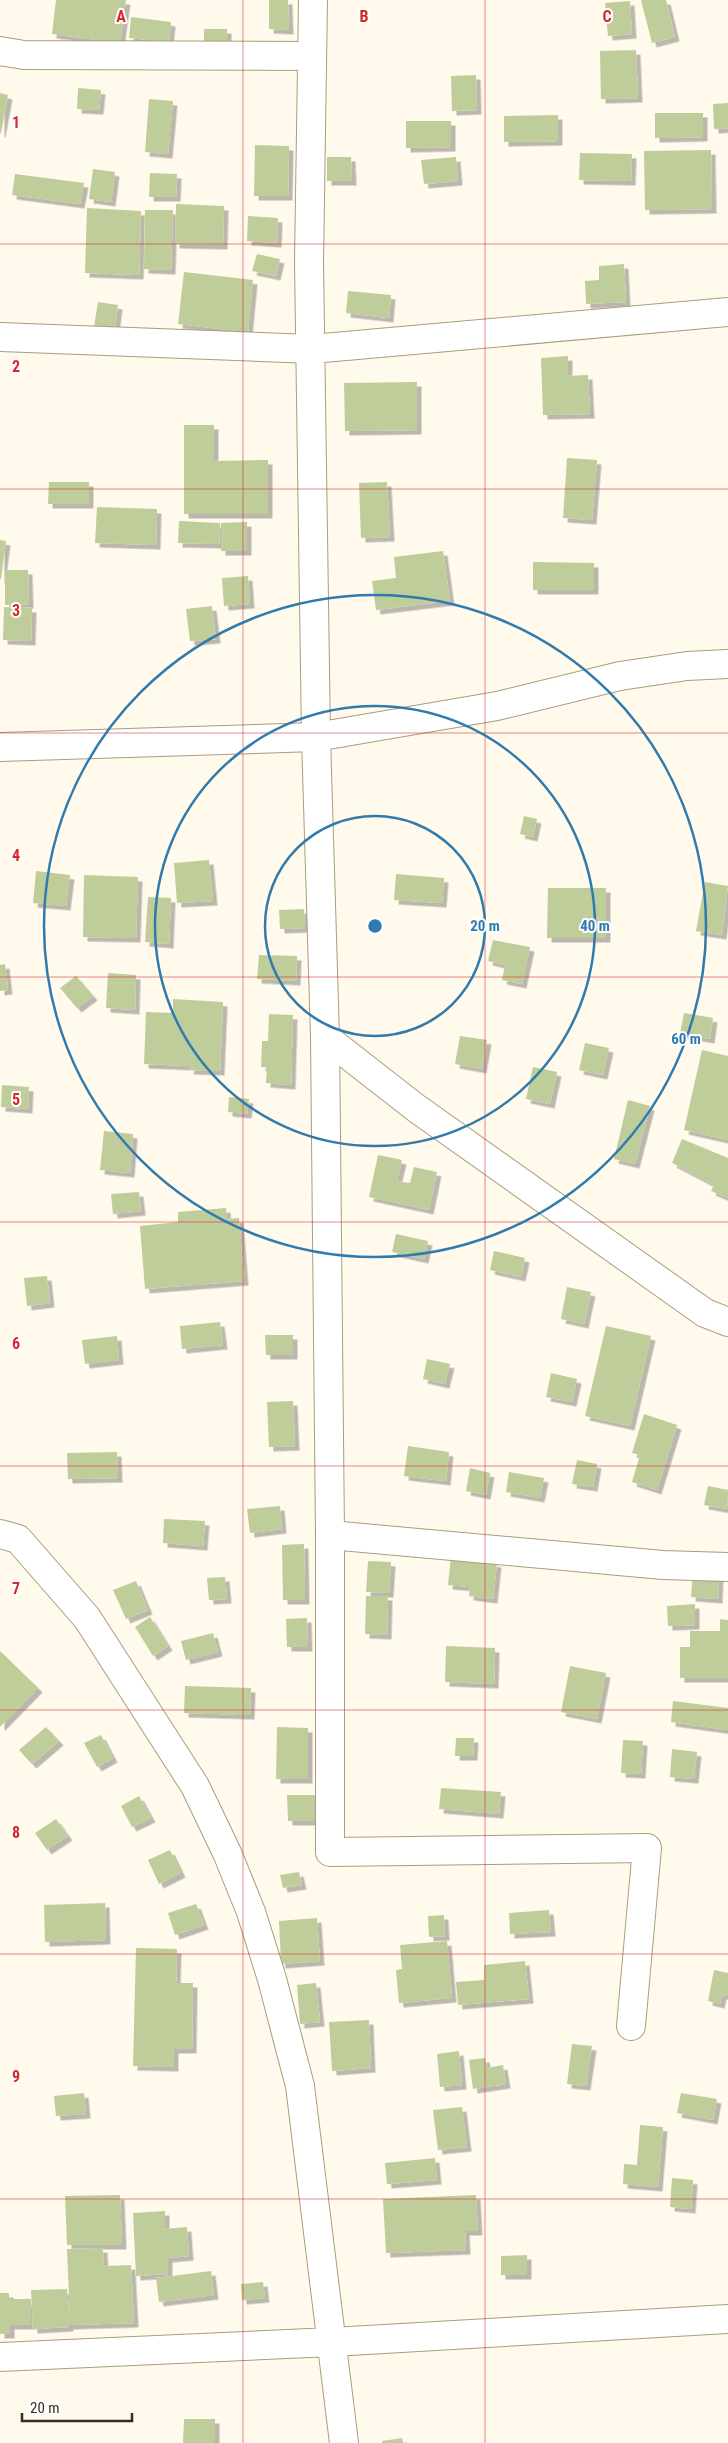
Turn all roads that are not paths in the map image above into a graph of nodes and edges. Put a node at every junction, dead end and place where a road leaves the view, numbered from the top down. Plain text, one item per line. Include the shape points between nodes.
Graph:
1 (313, 0) edge
2 (0, 51) edge
3 (311, 56) junction
4 (728, 312) edge
5 (0, 337) edge
6 (312, 349) junction
7 (728, 664) edge
8 (316, 737) junction
9 (0, 747) edge
10 (325, 1037) junction
11 (728, 1322) edge
12 (0, 1534) edge
13 (330, 1535) junction
14 (728, 1567) edge
15 (631, 2026) dead end
16 (728, 2319) edge
17 (332, 2342) junction
18 (0, 2357) edge
19 (344, 2443) edge

1 - 3 street
2 - 3 street via 24,55
3 - 6 street via 309,264
4 - 6 street
5 - 6 street
6 - 8 street
7 - 8 street via 687,666 620,676 497,706
8 - 9 street
8 - 10 street
10 - 11 street via 416,1108 624,1256 704,1312
10 - 13 street
12 - 17 street via 18,1539 87,1618 195,1786 228,1855 251,1912 272,1979 300,2086
13 - 14 street via 663,1565
13 - 15 street via 330,1852 647,1848
16 - 17 street
17 - 18 street
17 - 19 street

